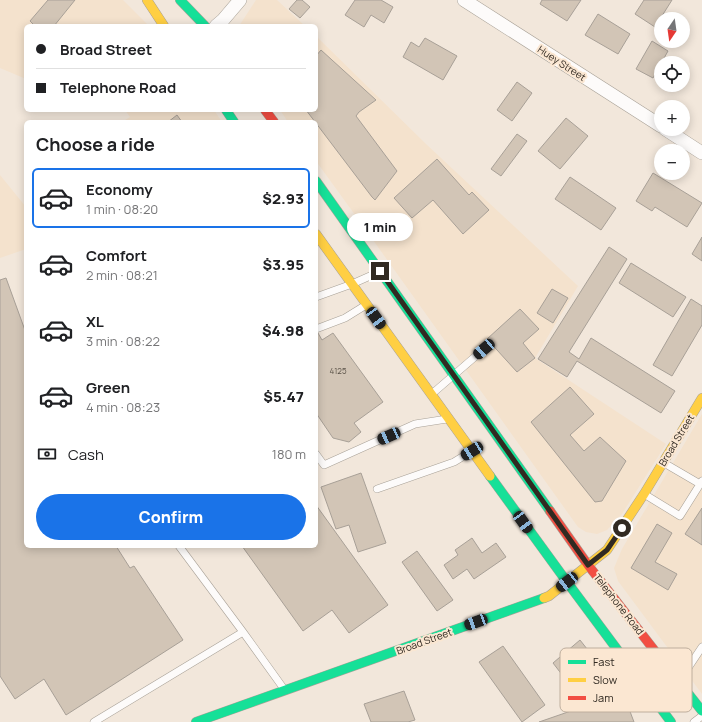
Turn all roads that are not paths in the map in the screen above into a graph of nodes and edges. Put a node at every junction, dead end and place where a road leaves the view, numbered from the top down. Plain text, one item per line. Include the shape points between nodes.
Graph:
1 (140, 0) edge
2 (146, 0) edge
3 (180, 0) edge
4 (191, 0) edge
5 (240, 0) edge
6 (464, 0) edge
7 (153, 10) junction
8 (163, 24) edge
9 (204, 24) edge
10 (205, 24) edge
11 (218, 24) edge
12 (654, 122) edge
13 (676, 136) edge
14 (702, 152) edge
15 (318, 184) edge
16 (318, 237) edge
17 (380, 271) junction
18 (352, 284) junction
19 (318, 296) edge
20 (367, 305) junction
21 (318, 328) edge
22 (484, 349) dead end
23 (454, 376) junction
24 (431, 394) junction
25 (702, 398) edge
26 (699, 409) edge
27 (449, 418) junction
28 (472, 451) junction
29 (318, 457) edge
30 (663, 462) junction
31 (701, 483) edge
32 (377, 489) dead end
33 (644, 494) junction
34 (181, 548) edge
35 (588, 565) junction
36 (567, 582) junction
37 (244, 632) junction
38 (702, 647) edge
39 (616, 648) edge
40 (653, 648) edge
41 (692, 662) edge
42 (285, 691) junction
43 (692, 698) edge
44 (702, 711) edge
45 (664, 712) edge
46 (702, 716) edge
47 (213, 719) edge
48 (94, 722) edge
49 (196, 722) edge
50 (671, 722) edge
51 (694, 722) edge

1 - 7 main road
2 - 7 main road
3 - 9 main road
4 - 10 main road
5 - 11 street
6 - 12 street, Huey Street
7 - 8 main road
13 - 14 street
15 - 17 main road, Telephone Road
16 - 18 main road
17 - 18 lane
17 - 23 main road, Telephone Road
18 - 19 lane
18 - 20 main road
20 - 21 lane via 345,318
20 - 24 main road
22 - 23 lane
23 - 24 lane
23 - 35 main road, Telephone Road
24 - 27 main road
25 - 26 main road, Broad Street
26 - 30 main road, Broad Street
27 - 28 main road
27 - 29 lane via 415,424 324,465
28 - 32 lane via 454,462
28 - 36 main road
30 - 31 lane
30 - 33 main road, Broad Street
31 - 33 lane via 680,516
33 - 35 main road, Broad Street via 607,550
34 - 37 lane
35 - 36 main road, Broad Street
35 - 40 main road, Telephone Road
36 - 39 main road
36 - 42 main road, Broad Street via 549,596
37 - 42 lane
37 - 48 lane
38 - 41 lane
42 - 47 main road, Broad Street
43 - 44 main road, Telephone Road
45 - 50 main road
46 - 51 lane
47 - 49 main road, Broad Street

